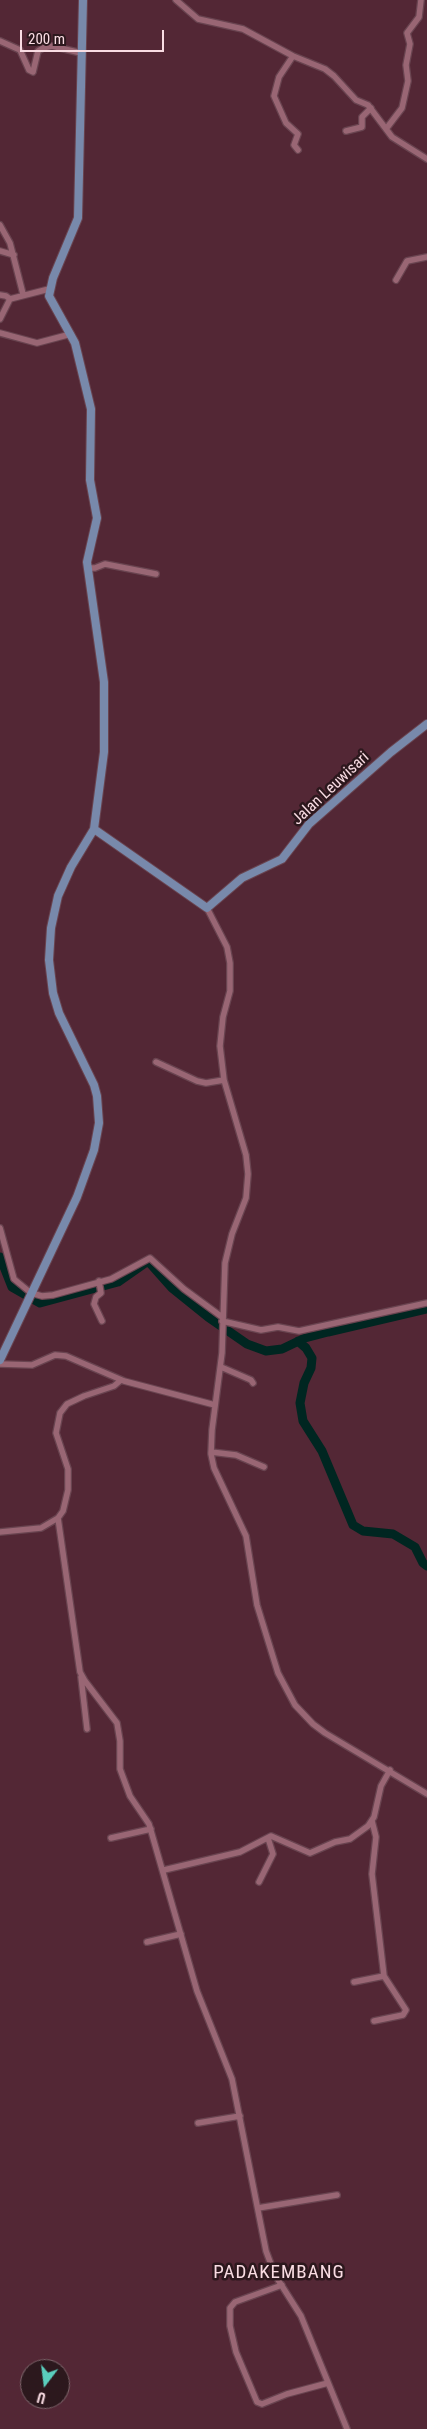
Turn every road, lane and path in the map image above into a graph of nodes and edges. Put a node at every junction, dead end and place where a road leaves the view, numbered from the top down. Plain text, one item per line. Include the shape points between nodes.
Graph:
1 (83, 0) edge
2 (176, 0) edge
3 (422, 0) edge
4 (0, 41) edge
5 (81, 53) junction
6 (293, 56) junction
7 (371, 108) junction
8 (386, 129) junction
9 (346, 131) dead end
10 (298, 150) dead end
11 (427, 159) edge
12 (0, 226) edge
13 (0, 251) edge
14 (14, 255) junction
15 (427, 257) edge
16 (396, 280) dead end
17 (49, 289) junction
18 (23, 294) junction
19 (0, 296) edge
20 (10, 299) junction
21 (0, 319) edge
22 (0, 333) edge
23 (71, 334) junction
24 (88, 568) junction
25 (156, 574) dead end
26 (427, 724) edge
27 (94, 829) junction
28 (207, 908) junction
29 (156, 1062) dead end
30 (224, 1080) junction
31 (0, 1228) edge
32 (100, 1286) junction
33 (30, 1297) junction
34 (427, 1303) edge
35 (222, 1320) junction
36 (102, 1321) dead end
37 (0, 1360) edge
38 (0, 1364) edge
39 (220, 1367) junction
40 (122, 1380) junction
41 (253, 1383) dead end
42 (215, 1405) junction
43 (211, 1452) junction
44 (264, 1467) dead end
45 (58, 1518) junction
46 (0, 1532) edge
47 (80, 1672) junction
48 (88, 1729) dead end
49 (390, 1770) junction
50 (427, 1794) edge
51 (372, 1821) junction
52 (151, 1830) junction
53 (111, 1838) dead end
54 (268, 1838) junction
55 (164, 1870) junction
56 (259, 1882) dead end
57 (181, 1934) junction
58 (148, 1942) dead end
59 (384, 1976) junction
60 (354, 1982) dead end
61 (374, 2021) dead end
62 (240, 2116) junction
63 (198, 2123) dead end
64 (337, 2195) dead end
65 (258, 2208) junction
66 (282, 2285) junction
67 (328, 2383) junction
68 (347, 2429) edge

1 - 5 main road
2 - 6 street via 198,19 243,29
3 - 8 street via 419,17 407,33 410,44 406,65 408,82 402,108
4 - 5 street via 20,50 33,72 38,51 42,48 52,46
5 - 17 main road via 78,218
6 - 7 street via 330,72 356,100
6 - 10 street via 279,77 274,96 286,123 298,134 294,145
7 - 8 street
7 - 9 street via 362,117 361,127
8 - 11 street via 392,137
12 - 14 street
13 - 14 street
14 - 18 street
15 - 16 street via 407,261
17 - 18 street
17 - 23 main road via 50,301
18 - 20 street
19 - 20 street
20 - 21 street
22 - 23 street via 37,343
23 - 24 main road via 91,409 90,480 96,518
24 - 25 street via 105,564
24 - 27 main road via 105,700 105,744
26 - 28 main road, Jalan Leuwisari via 309,824 282,859 242,878
27 - 28 main road
27 - 33 main road via 58,896 49,960 53,993 62,1020 94,1085 98,1134 80,1190
28 - 30 street via 227,947 230,964 230,992 220,1046
29 - 30 street via 197,1081
30 - 35 street via 246,1155 248,1181 246,1198 225,1263
31 - 33 street via 14,1279
32 - 33 street
32 - 35 street via 150,1258
32 - 36 street via 94,1304
33 - 37 main road
34 - 35 street via 299,1331 278,1327 263,1330
35 - 39 street
38 - 40 street via 32,1365 55,1355 66,1356
39 - 41 street
39 - 42 street
40 - 42 street
40 - 45 street via 67,1404 60,1412 56,1433 68,1469 68,1483 63,1511
42 - 43 street
43 - 44 street via 236,1455
43 - 49 street via 214,1468 246,1536 257,1605 278,1673 288,1694 313,1724
45 - 46 street via 41,1528
45 - 47 street
47 - 48 street
47 - 52 street via 117,1723 120,1770 130,1796
49 - 50 street
49 - 51 street via 381,1786
51 - 54 street via 350,1840 336,1842 316,1852 303,1851 275,1836
51 - 59 street via 376,1837 373,1879
52 - 53 street
52 - 55 street
54 - 55 street via 240,1852
54 - 56 street via 273,1854
55 - 57 street
57 - 58 street
57 - 62 street via 197,1991 228,2066
59 - 60 street
59 - 61 street via 406,2010 401,2015
62 - 63 street
62 - 65 street
64 - 65 street
65 - 66 street via 266,2251
66 - 67 street via 301,2316
66 - 67 street via 235,2302 230,2308 236,2352 256,2402 262,2404
67 - 68 street

